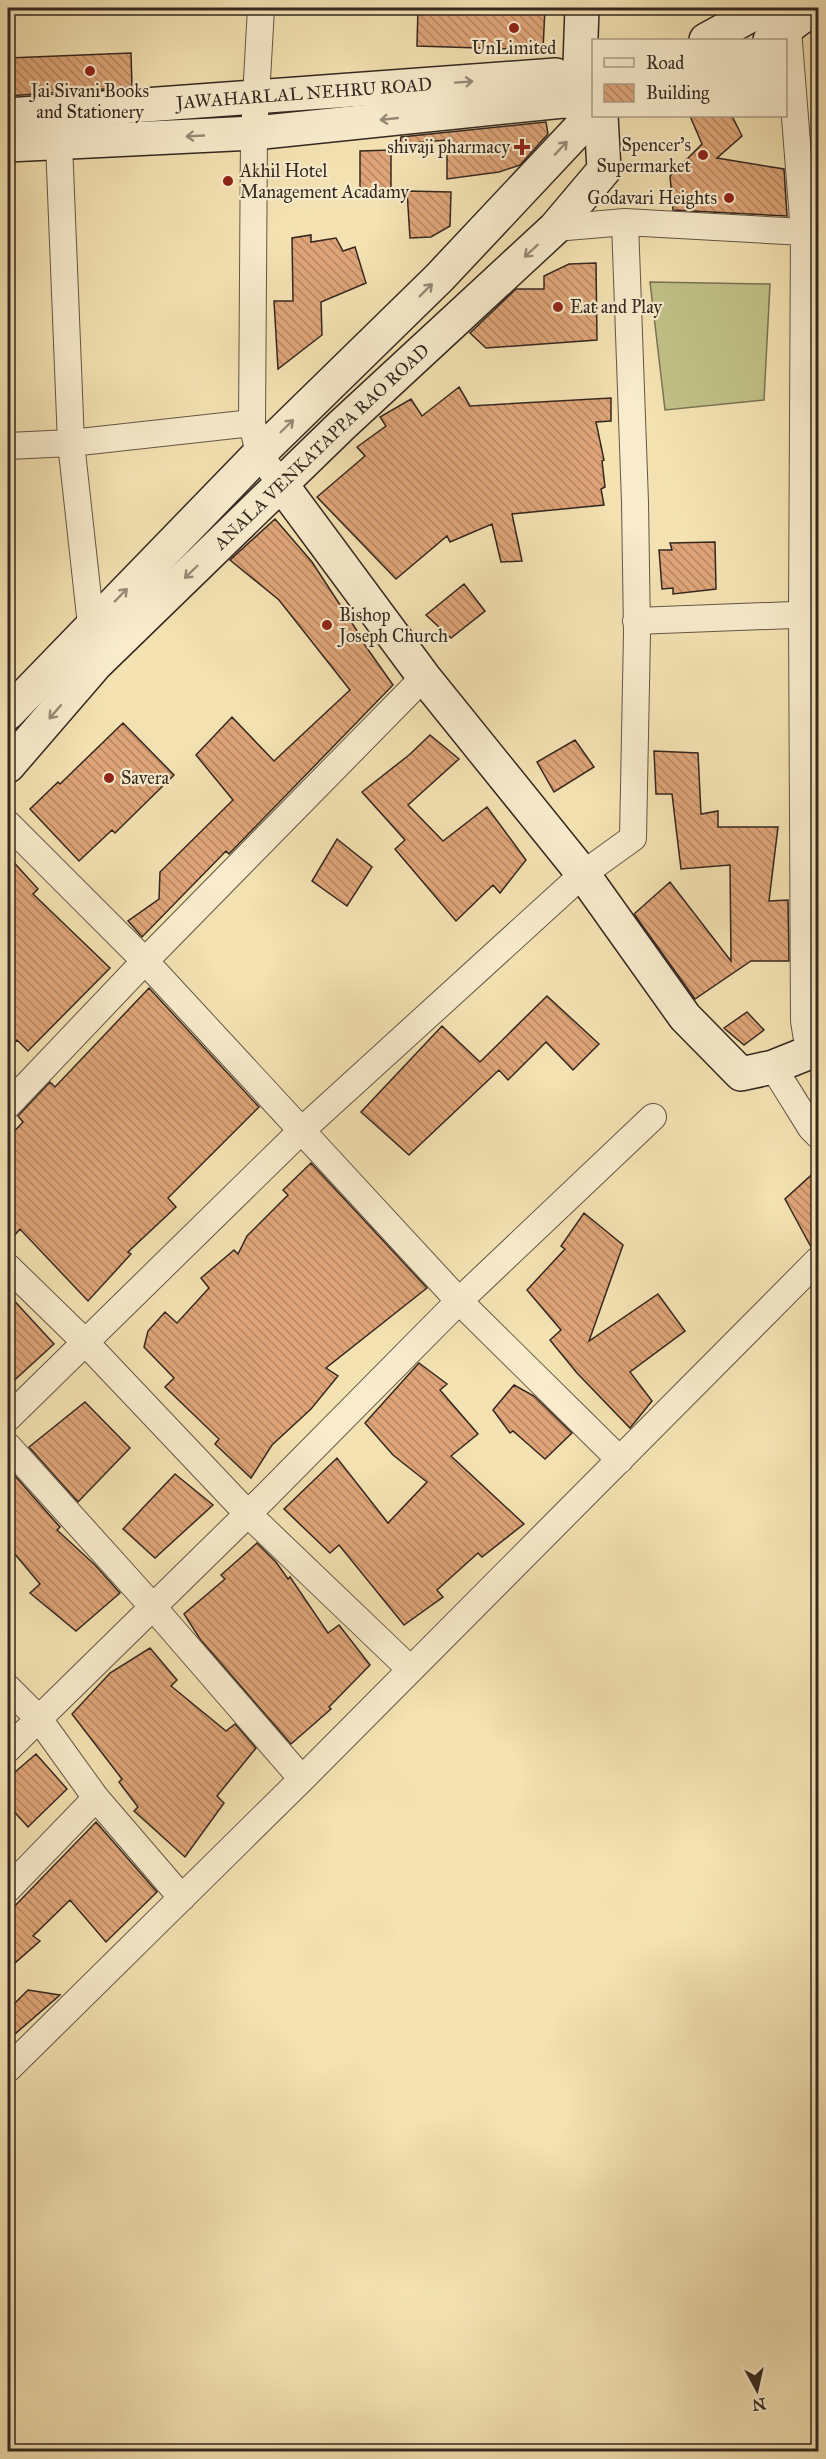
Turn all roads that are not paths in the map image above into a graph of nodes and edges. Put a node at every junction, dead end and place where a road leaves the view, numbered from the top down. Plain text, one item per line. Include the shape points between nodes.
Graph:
1 (261, 8) edge
2 (582, 8) edge
3 (764, 8) edge
4 (814, 8) edge
5 (779, 35) edge
6 (708, 39) edge
7 (787, 84) edge
8 (592, 88) edge
9 (256, 99) junction
10 (592, 102) edge
11 (592, 103) edge
12 (8, 115) edge
13 (592, 115) edge
14 (601, 117) edge
15 (254, 133) junction
16 (59, 143) junction
17 (8, 145) edge
18 (625, 222) junction
19 (555, 228) junction
20 (811, 232) edge
21 (256, 439) junction
22 (71, 443) junction
23 (8, 446) edge
24 (281, 484) junction
25 (810, 615) edge
26 (636, 621) junction
27 (91, 625) junction
28 (424, 677) junction
29 (8, 713) edge
30 (8, 766) edge
31 (8, 824) edge
32 (583, 874) junction
33 (145, 961) junction
34 (814, 1050) edge
35 (773, 1067) junction
36 (8, 1105) edge
37 (653, 1117) dead end
38 (302, 1130) junction
39 (819, 1135) edge
40 (819, 1260) edge
41 (8, 1267) edge
42 (459, 1302) junction
43 (85, 1342) junction
44 (8, 1418) edge
45 (8, 1446) edge
46 (620, 1460) junction
47 (248, 1514) junction
48 (153, 1607) junction
49 (410, 1669) junction
50 (8, 1688) edge
51 (39, 1719) junction
52 (8, 1749) edge
53 (302, 1779) junction
54 (96, 1798) junction
55 (8, 1889) edge
56 (182, 1898) junction
57 (8, 2069) edge

1 - 9 street
2 - 8 main road via 580,65
3 - 6 main road
4 - 5 main road
7 - 20 street
9 -> 10 main road, JAWAHARLAL NEHRU ROAD via 556,75
9 - 12 main road, JAWAHARLAL NEHRU ROAD
9 - 15 street
11 -> 15 main road, JAWAHARLAL NEHRU ROAD via 563,101
21 -> 13 main road, ANALA VENKATAPPA RAO ROAD via 439,278
14 - 19 main road, ANALA VENKATAPPA RAO ROAD via 604,170
15 -> 16 main road, JAWAHARLAL NEHRU ROAD
15 - 21 street
16 - 17 main road, JAWAHARLAL NEHRU ROAD
16 - 22 street
18 - 19 street
18 - 20 street
18 - 26 street
19 -> 24 main road, ANALA VENKATAPPA RAO ROAD
20 - 25 street
21 - 22 street
21 - 24 street
27 -> 21 main road, ANALA VENKATAPPA RAO ROAD
22 - 23 street
22 - 27 street
24 - 28 main road
24 -> 30 main road, ANALA VENKATAPPA RAO ROAD via 96,664
25 - 26 street
25 - 34 street via 804,1021
26 - 32 street via 633,838
27 - 29 main road, ANALA VENKATAPPA RAO ROAD
28 - 32 main road
28 - 33 street
31 - 33 street
32 - 35 main road via 693,1025 741,1074
32 - 38 street
33 - 36 street
33 - 38 street
34 - 35 main road
35 - 39 street
37 - 42 street
38 - 42 street
38 - 43 street
40 - 46 street
41 - 43 street
42 - 46 street
42 - 47 street
43 - 44 street
43 - 47 street
45 - 48 street
46 - 49 street
47 - 48 street
47 - 49 street
48 - 51 street
48 - 53 street
49 - 53 street
50 - 51 street
51 - 52 street
51 - 54 street
53 - 56 street
54 - 55 street
54 - 56 street
56 - 57 street

